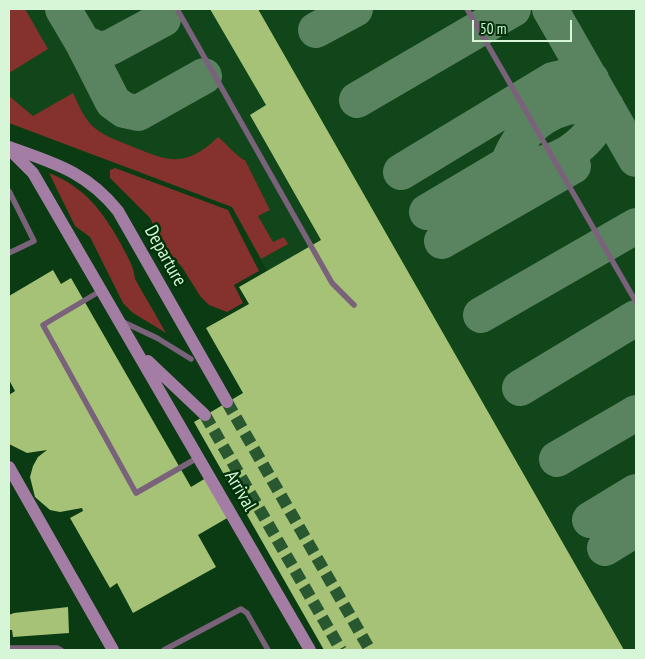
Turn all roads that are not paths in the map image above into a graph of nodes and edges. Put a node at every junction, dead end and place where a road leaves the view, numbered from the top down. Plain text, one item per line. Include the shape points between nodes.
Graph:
1 (177, 9) edge
2 (467, 9) edge
3 (9, 148) edge
4 (9, 191) edge
5 (9, 253) edge
6 (102, 290) junction
7 (636, 302) edge
8 (354, 305) dead end
9 (120, 320) junction
10 (138, 351) junction
11 (191, 359) dead end
12 (227, 402) tunnel mouth
13 (204, 415) tunnel mouth
14 (199, 457) junction
15 (9, 467) edge
16 (9, 648) edge
17 (61, 650) edge
18 (113, 650) edge
19 (164, 650) edge
20 (268, 650) edge
21 (310, 650) edge

1 - 8 lane via 332,283
2 - 7 lane
3 - 6 street, Arrival via 34,172
3 - 12 street, Departure via 76,174 103,192 118,212
4 - 5 lane via 34,241
6 - 9 street, Arrival
6 - 14 lane via 43,325 136,493
9 - 10 street, Arrival
9 - 11 lane
10 - 13 street, Arrival
10 - 14 street, Arrival
14 - 21 street, Arrival
15 - 18 street
16 - 17 lane
19 - 20 lane via 241,610 247,613

